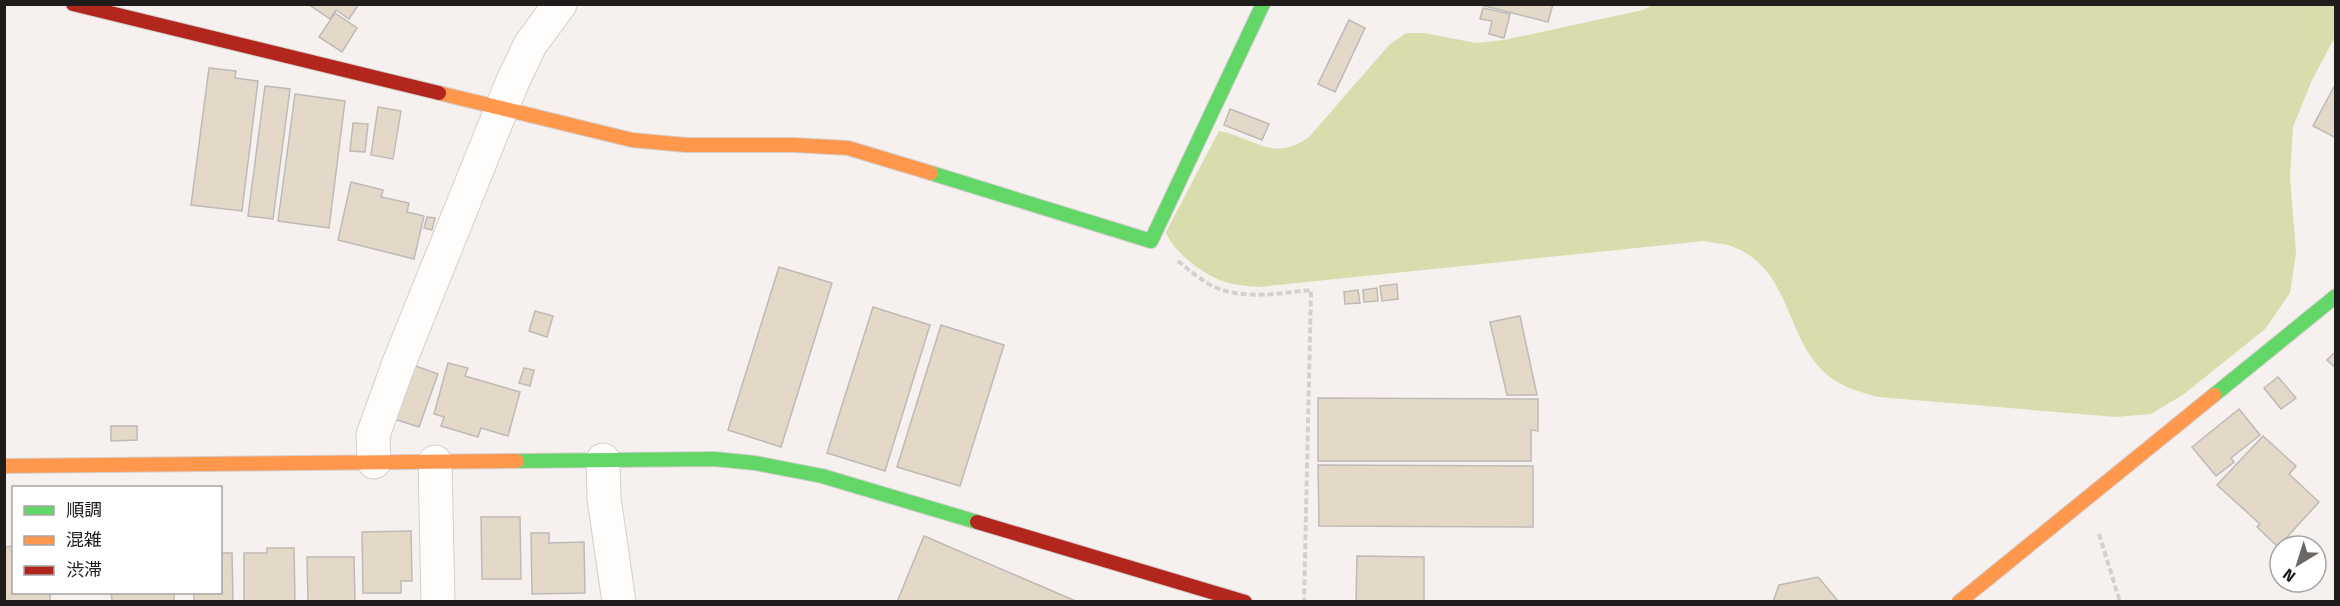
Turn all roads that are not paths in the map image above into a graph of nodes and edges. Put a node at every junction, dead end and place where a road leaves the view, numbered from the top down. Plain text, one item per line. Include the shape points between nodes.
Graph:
1 (73, 4) edge
2 (560, 4) edge
3 (1263, 4) edge
4 (502, 108) junction
5 (2336, 296) edge
6 (603, 460) junction
7 (374, 462) junction
8 (435, 462) junction
9 (4, 466) edge
10 (438, 602) edge
11 (619, 602) edge
12 (1245, 602) edge
13 (1959, 602) edge

1 - 4 street
2 - 4 street via 530,45
3 - 4 street via 1151,241 848,148 799,144 675,146 632,140
4 - 7 street via 399,363 373,435
5 - 13 street
6 - 8 street
6 - 11 street via 604,498
6 - 12 street via 714,459 786,467
7 - 8 street
7 - 9 street
8 - 10 street

